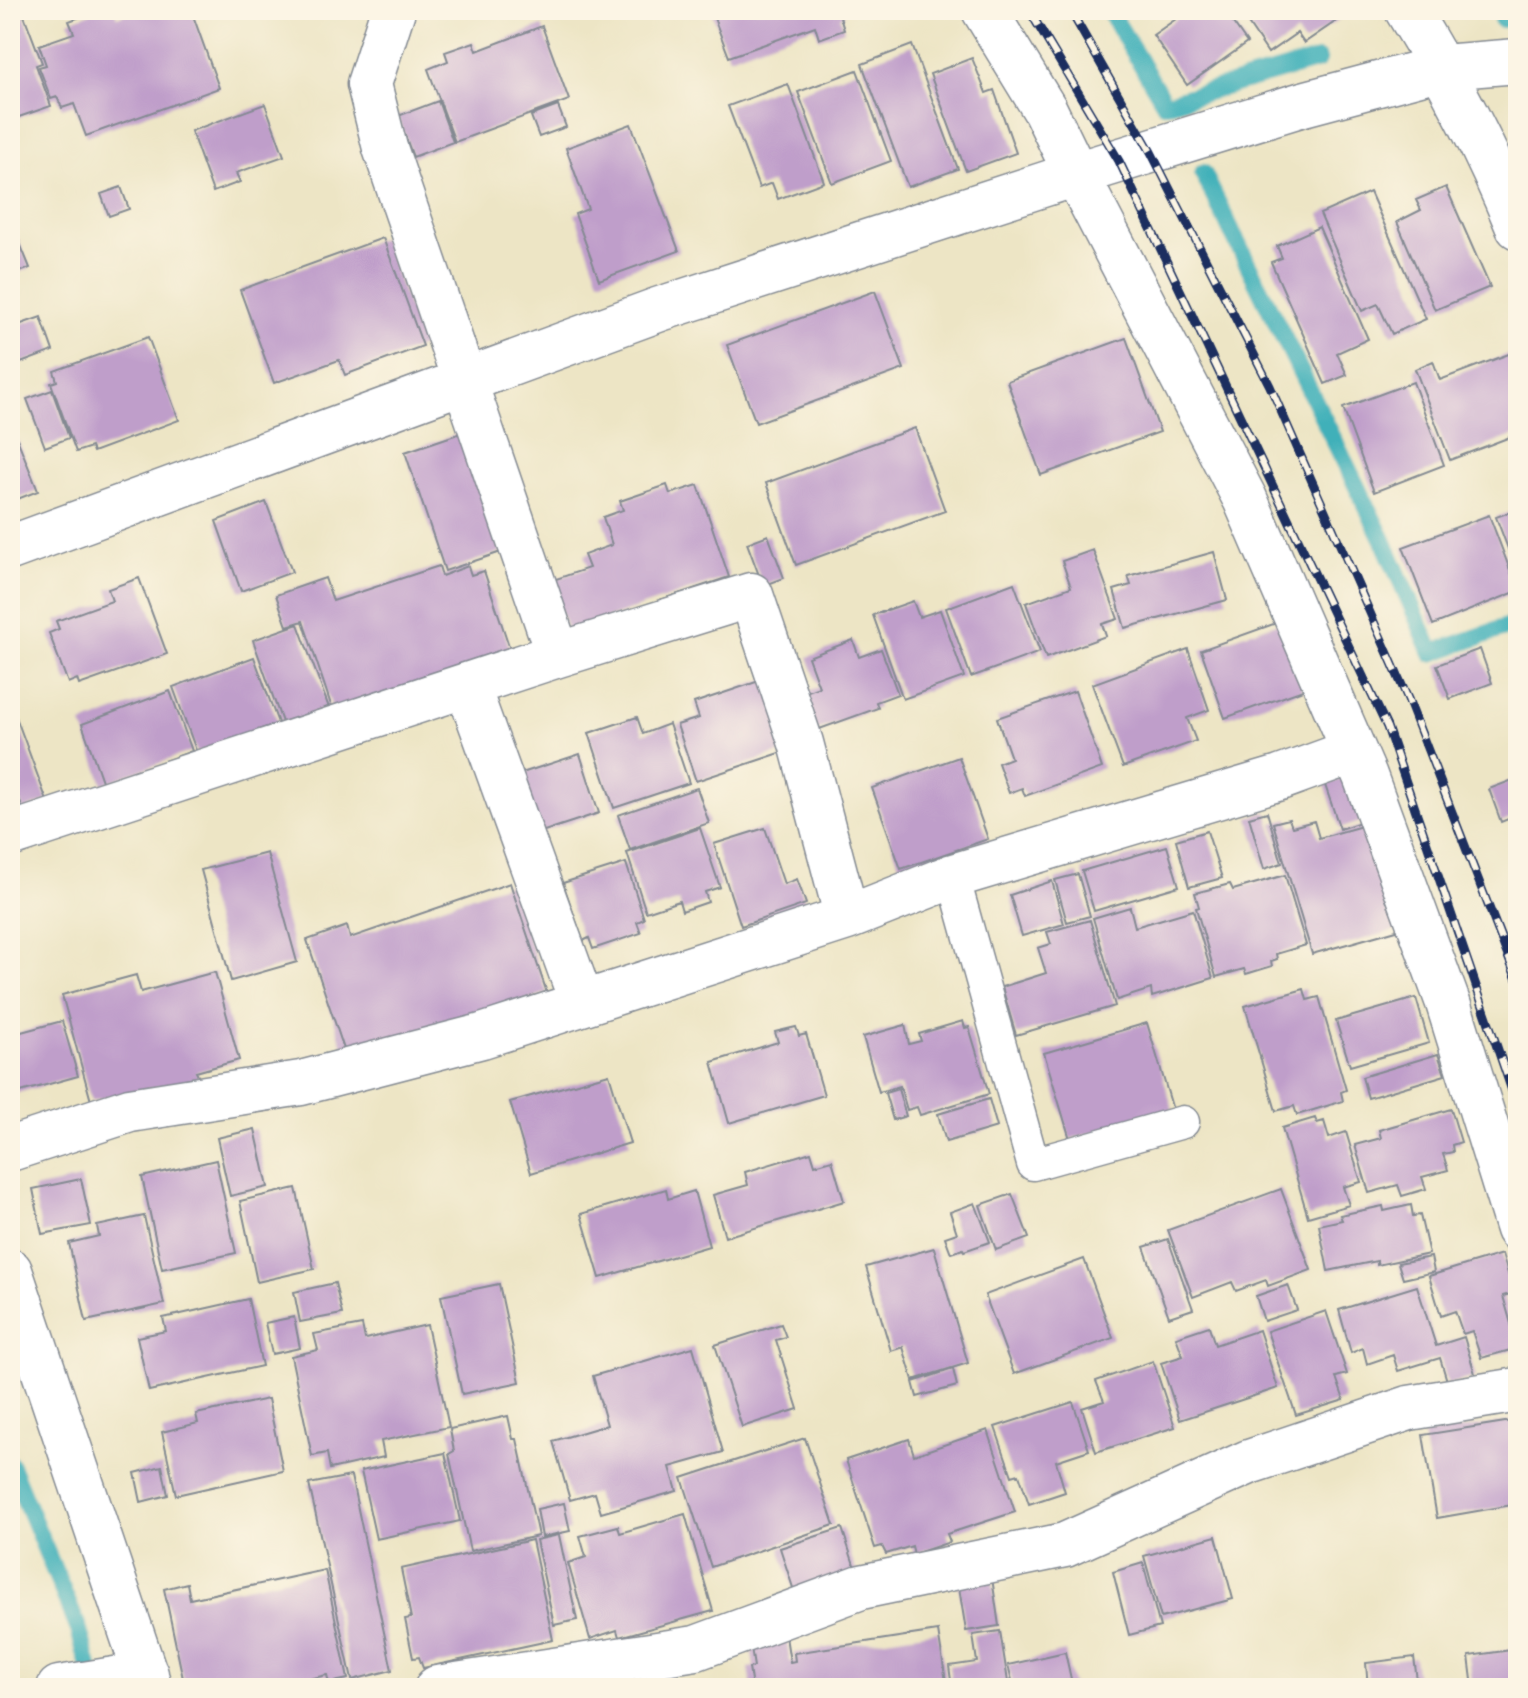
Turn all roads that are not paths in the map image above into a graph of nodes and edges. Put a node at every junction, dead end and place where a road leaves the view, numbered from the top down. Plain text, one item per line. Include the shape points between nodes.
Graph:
1 (393, 10) edge
2 (984, 10) edge
3 (1407, 10) edge
4 (1518, 61) edge
5 (1442, 67) junction
6 (1076, 174) junction
7 (1518, 227) edge
8 (464, 381) junction
9 (10, 548) edge
10 (558, 655) junction
11 (467, 685) junction
12 (1354, 751) junction
13 (10, 835) edge
14 (953, 876) junction
15 (847, 918) junction
16 (582, 1003) junction
17 (1183, 1122) dead end
18 (10, 1149) edge
19 (1518, 1229) edge
20 (10, 1271) edge
21 (20, 1327) edge
22 (1518, 1390) edge
23 (138, 1680) edge
24 (62, 1688) edge
25 (437, 1688) edge

1 - 8 street via 369,84 385,148
2 - 6 street via 1045,110
3 - 5 street
4 - 5 street
5 - 6 street
5 - 7 street
6 - 8 street via 660,309
6 - 12 street via 1245,499
8 - 9 street
8 - 10 street
10 - 11 street
10 - 15 street via 751,595 801,743
11 - 13 street
11 - 16 street
12 - 14 street
12 - 19 street via 1448,1003
14 - 15 street
14 - 17 lane via 1033,1164
15 - 16 street
16 - 18 street via 482,1036 301,1083 130,1110
20 - 21 street
21 - 23 street
22 - 25 street via 1409,1408 1249,1462 1065,1545 861,1587 696,1648
23 - 24 street

